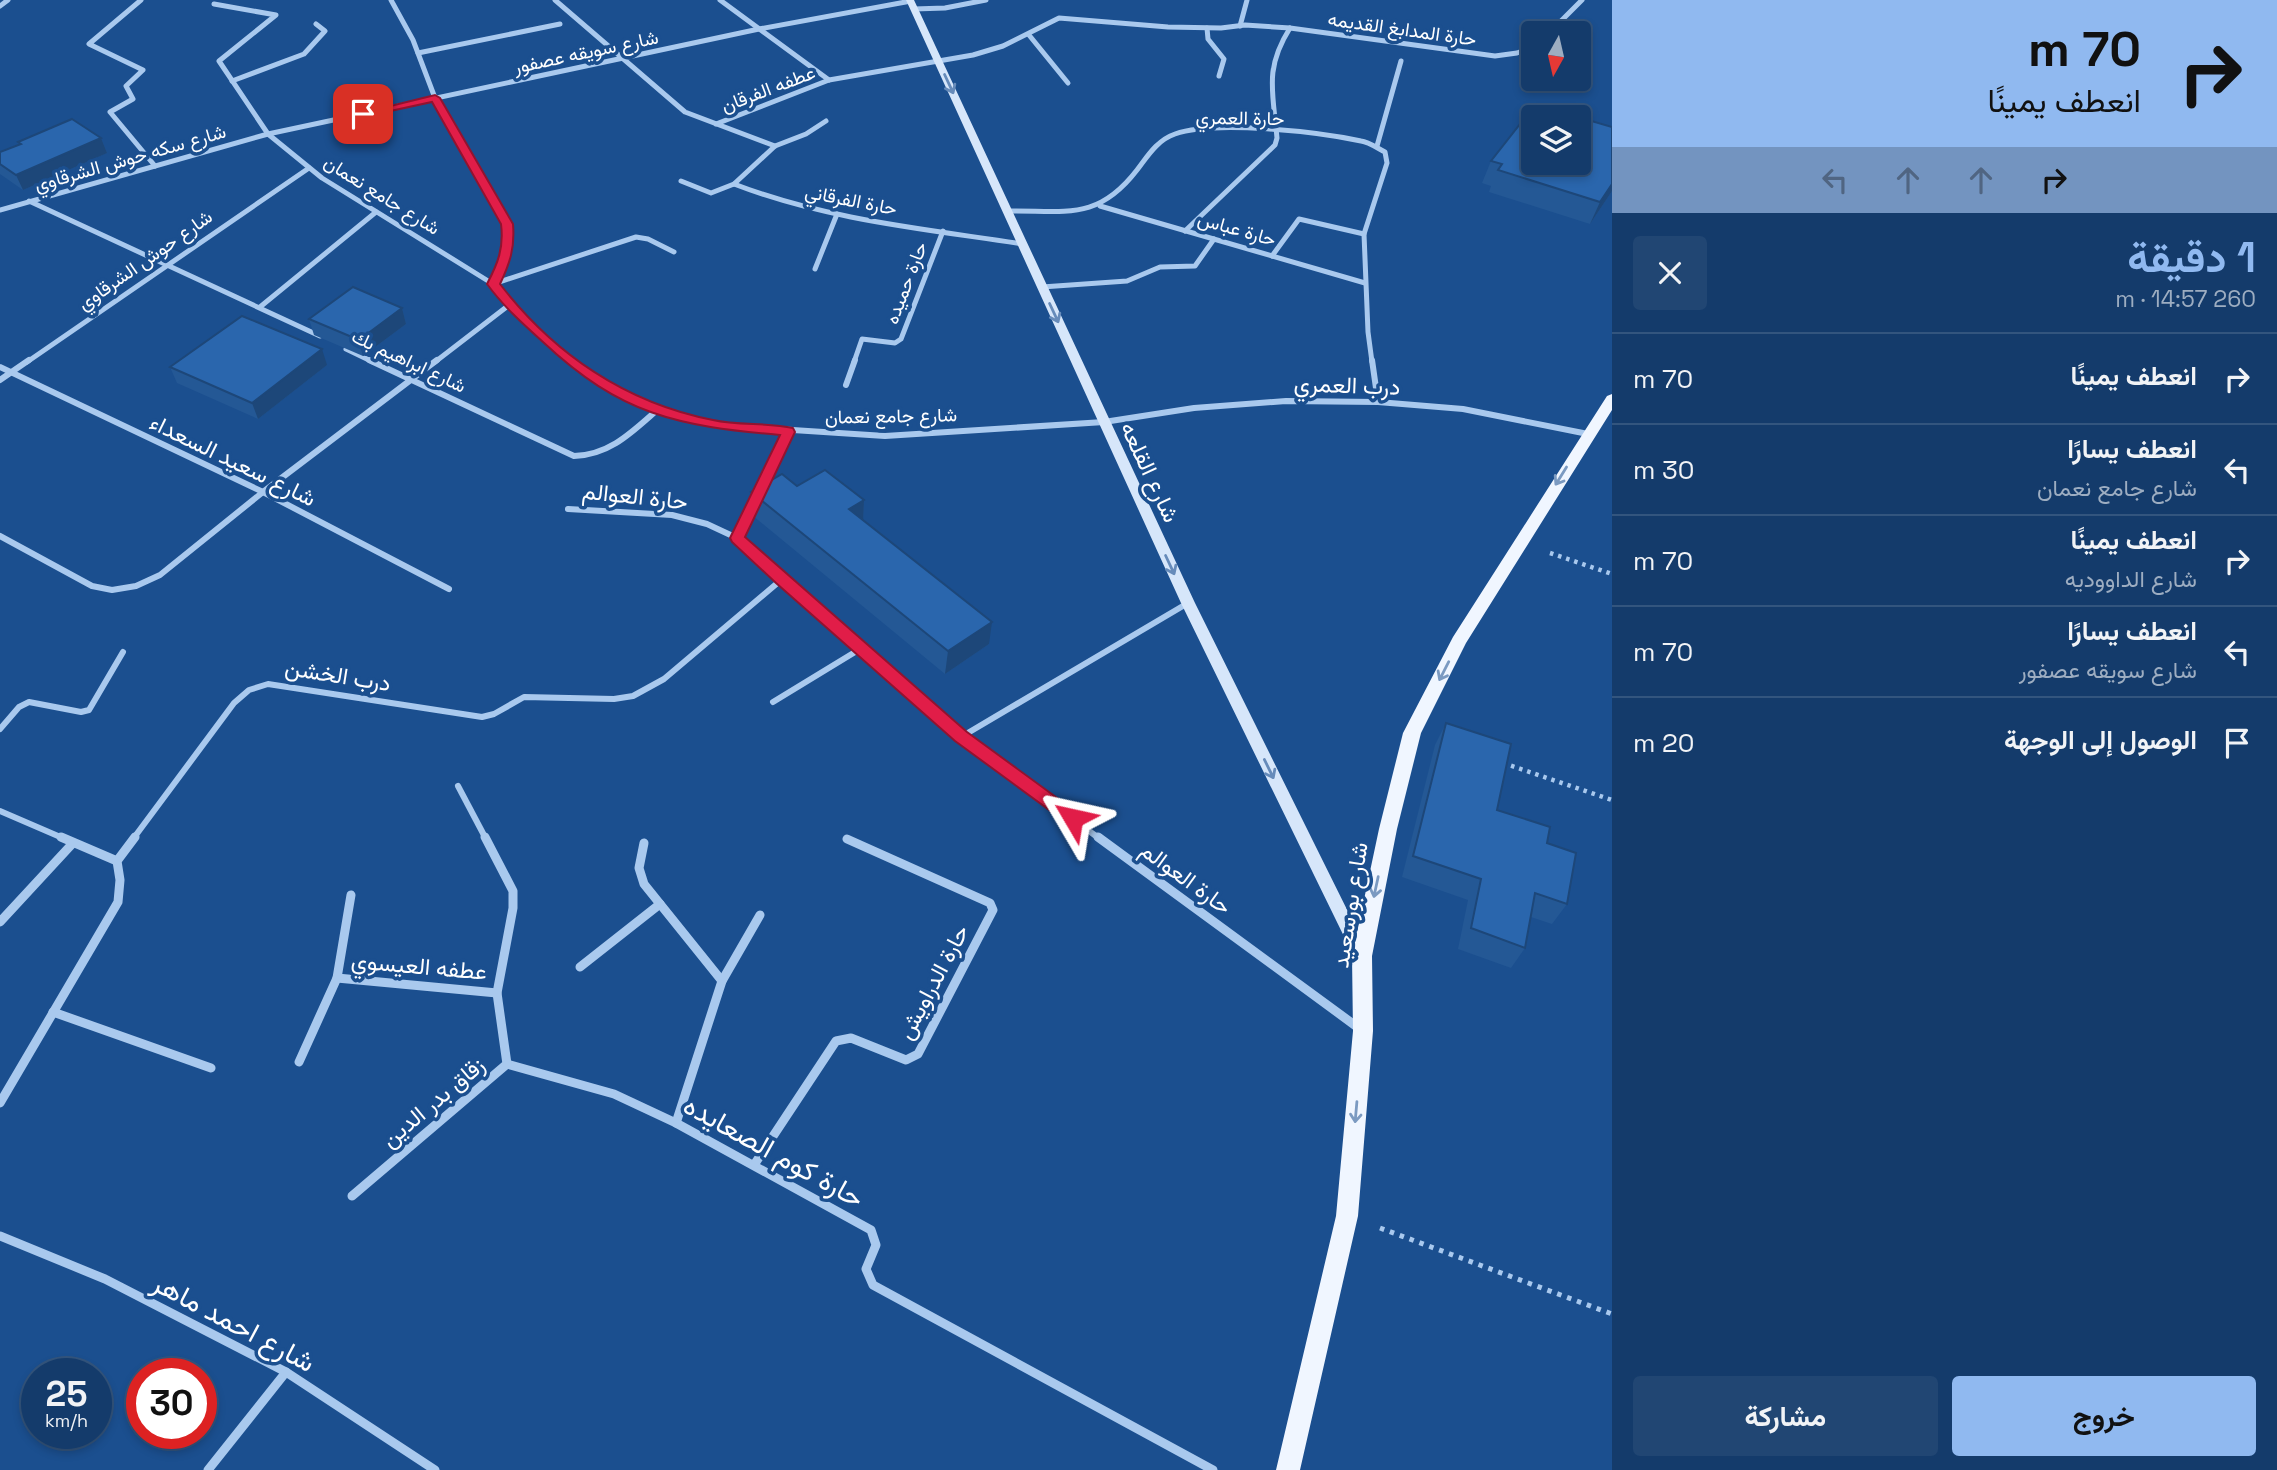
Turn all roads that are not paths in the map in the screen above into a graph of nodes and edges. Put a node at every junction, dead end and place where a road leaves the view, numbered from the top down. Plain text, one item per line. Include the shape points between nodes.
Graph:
1 (8, 0) edge
2 (141, 0) edge
3 (391, 0) edge
4 (555, 0) edge
5 (720, 0) edge
6 (986, 0) edge
7 (1247, 0) edge
8 (1582, 0) edge
9 (912, 3) edge
10 (214, 4) dead end
11 (0, 6) edge
12 (1561, 21) edge
13 (316, 24) dead end
14 (560, 24) dead end
15 (1240, 26) junction
16 (1208, 28) junction
17 (1290, 28) junction
18 (759, 29) junction
19 (1030, 35) junction
20 (1521, 52) edge
21 (418, 53) junction
22 (625, 58) junction
23 (1401, 61) dead end
24 (939, 62) junction
25 (1219, 76) dead end
26 (829, 79) junction
27 (232, 81) junction
28 (1068, 83) dead end
29 (435, 98) junction
30 (826, 121) dead end
31 (716, 124) junction
32 (1275, 131) junction
33 (268, 134) junction
34 (775, 146) junction
35 (1377, 146) junction
36 (155, 166) junction
37 (309, 168) junction
38 (681, 181) dead end
39 (734, 184) junction
40 (29, 201) junction
41 (1100, 206) junction
42 (0, 210) edge
43 (1007, 211) junction
44 (376, 212) junction
45 (837, 214) junction
46 (943, 231) junction
47 (1185, 231) junction
48 (1364, 234) junction
49 (1214, 239) junction
50 (1023, 244) junction
51 (674, 252) dead end
52 (1272, 256) junction
53 (167, 263) junction
54 (814, 269) dead end
55 (1365, 283) junction
56 (494, 284) junction
57 (1042, 287) junction
58 (509, 304) junction
59 (260, 307) junction
60 (323, 337) edge
61 (335, 344) edge
62 (0, 367) edge
63 (12, 373) junction
64 (0, 380) edge
65 (411, 380) junction
66 (846, 385) dead end
67 (1612, 399) edge
68 (1378, 402) junction
69 (656, 411) junction
70 (1104, 422) junction
71 (789, 432) junction
72 (1588, 434) junction
73 (264, 492) junction
74 (568, 509) dead end
75 (0, 536) edge
76 (737, 538) junction
77 (781, 580) junction
78 (449, 589) dead end
79 (1188, 604) junction
80 (860, 649) junction
81 (123, 652) dead end
82 (773, 702) dead end
83 (0, 729) edge
84 (961, 737) junction
85 (458, 786) dead end
86 (0, 811) edge
87 (847, 839) dead end
88 (73, 843) junction
89 (644, 843) dead end
90 (117, 861) junction
91 (351, 895) dead end
92 (660, 904) junction
93 (760, 915) dead end
94 (0, 922) edge
95 (1362, 956) junction
96 (580, 967) dead end
97 (337, 978) junction
98 (722, 981) junction
99 (497, 993) junction
100 (53, 1012) junction
101 (1363, 1031) junction
102 (299, 1062) dead end
103 (507, 1064) junction
104 (211, 1068) dead end
105 (0, 1102) edge
106 (676, 1123) junction
107 (754, 1165) junction
108 (352, 1196) dead end
109 (0, 1236) edge
110 (286, 1372) junction
111 (208, 1470) edge
112 (435, 1470) edge
113 (1213, 1470) edge
114 (1288, 1470) edge

1 - 11 street
2 - 36 street via 89,44 143,69 126,86 133,99 110,112
3 - 21 street
4 - 22 street
5 - 18 street
6 - 9 street, شارع سويقه عصفور via 946,8
7 - 15 street
8 - 12 street
9 - 18 street, شارع سويقه عصفور
9 - 24 main road, شارع القلعه
10 - 27 street via 276,15 220,59
13 - 27 street via 325,31 307,52
14 - 21 street
15 - 16 street, حارة المدابغ القديمه
15 - 17 street, حارة المدابغ القديمه
16 - 19 street, حارة المدابغ القديمه via 1059,18
16 - 25 street via 1208,39 1224,59
17 - 20 street, حارة المدابغ القديمه via 1469,54
17 - 32 street via 1276,50 1271,74
18 - 22 street, شارع سويقه عصفور
18 - 26 street
19 - 24 street, حارة المدابغ القديمه
19 - 28 street
21 - 29 street
22 - 29 street, شارع سويقه عصفور
22 - 31 street via 685,112
23 - 35 street
24 - 26 street, عطفه الفرقان
24 -> 43 main road, شارع القلعه
26 - 31 street, عطفه الفرقان
27 - 33 street, شارع جامع نعمان
29 - 33 street, شارع سويقه عصفور
29 - 56 street via 507,224 506,260
30 - 34 street
31 - 34 street
32 - 35 street, حارة العمري
32 - 41 street, حارة العمري via 1191,130 1167,136 1140,170
32 - 47 street via 1275,145
33 - 36 street, شارع سكه حوش الشرقاوي
33 - 37 street, شارع جامع نعمان
34 - 39 street
35 - 48 street via 1385,152 1387,163
36 - 40 street, شارع سكه حوش الشرقاوي
37 - 44 street, شارع جامع نعمان
37 - 53 street, شارع حوش الشرقاوي
38 - 39 street, حارة الفرقاني via 711,193
39 - 45 street, حارة الفرقاني
40 - 42 street, شارع سكه حوش الشرقاوي
40 - 53 street, شارع ابراهيم بك
41 - 43 street
41 - 47 street, حارة عباس
43 - 50 main road, شارع القلعه
44 - 56 street, شارع جامع نعمان
44 - 59 street
45 - 46 street, حارة الفرقاني
45 - 54 street
46 - 50 street, حارة الفرقاني
46 - 66 street, حارة حميده via 901,340 862,339
47 - 49 street, حارة عباس
48 - 52 street via 1299,219
48 - 55 street
49 - 52 street, حارة عباس
49 - 57 street via 1195,266 1160,267 1127,281
50 - 57 main road, شارع القلعه
51 - 56 street via 636,237
52 - 55 street, حارة عباس
53 - 59 street, شارع ابراهيم بك
53 - 63 street, شارع حوش الشرقاوي
55 - 68 street
56 - 58 street, شارع جامع نعمان
57 -> 70 main road, شارع القلعه
58 - 65 street
58 - 69 street, شارع جامع نعمان via 575,365 609,389
59 - 60 street, شارع ابراهيم بك
61 - 65 street, شارع ابراهيم بك
62 - 63 street, شارع سعيد السعداء
63 - 64 street, شارع حوش الشرقاوي
63 - 73 street, شارع سعيد السعداء
65 - 69 street, شارع ابراهيم بك via 574,456 597,456 611,449
65 - 73 street
67 - 72 main road, شارع بورسعيد
68 - 70 street, درب العمري via 1273,402
68 - 72 street, درب العمري via 1464,409
69 - 71 street, شارع جامع نعمان via 715,425
70 - 71 street, شارع جامع نعمان via 885,436
70 -> 79 main road, شارع القلعه
71 - 76 street
72 -> 95 main road, شارع بورسعيد via 1459,641 1412,733
73 - 75 street via 160,575 136,586 112,590 93,586
73 - 78 street, شارع سعيد السعداء
74 - 76 street, حارة العوالم via 673,515
76 - 77 street, حارة العوالم
77 - 80 street, حارة العوالم
77 - 90 street, درب الخشن via 664,678 633,696 524,697 499,713 482,717 257,686 233,703
79 - 84 street
79 -> 95 main road, شارع القلعه
80 - 82 street
80 - 84 street, حارة العوالم
81 - 83 street via 89,710 29,702
84 - 101 street, حارة العوالم
85 - 99 street, زقاق بدر الدين via 513,891
86 - 88 street
87 - 107 street, حارة الدراويش via 993,910 918,1054 906,1060 851,1038 836,1041
88 - 90 street
88 - 94 street
89 - 92 street via 639,875
90 - 100 street via 118,902
91 - 97 street, عطفه العيسوي
92 - 96 street
92 - 98 street
93 - 98 street
95 - 101 main road, شارع بورسعيد
97 - 99 street, عطفه العيسوي
97 - 102 street, عطفه العيسوي
98 - 106 street
99 - 103 street, زقاق بدر الدين
100 - 104 street
100 - 105 street
101 -> 114 main road, شارع بورسعيد via 1347,1216
103 - 106 street, حارة كوم الصعايده via 614,1094
103 - 108 street, زقاق بدر الدين
106 - 107 street, حارة كوم الصعايده
107 - 113 street, حارة كوم الصعايده via 871,1230 877,1246 865,1268 873,1285
109 - 110 street, شارع احمد ماهر via 105,1279
110 - 111 street
110 - 112 street, شارع احمد ماهر

